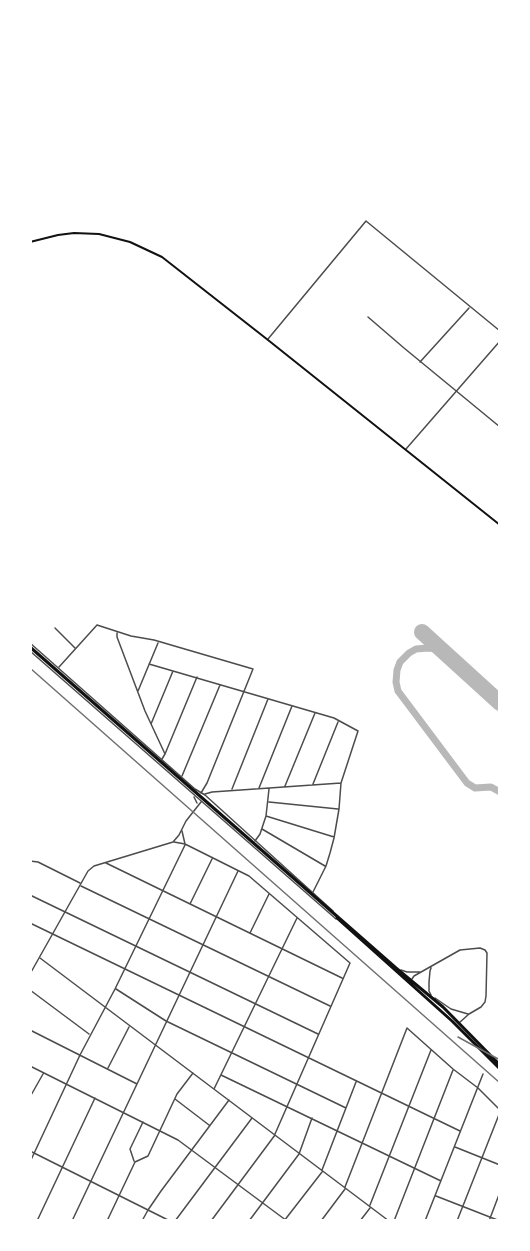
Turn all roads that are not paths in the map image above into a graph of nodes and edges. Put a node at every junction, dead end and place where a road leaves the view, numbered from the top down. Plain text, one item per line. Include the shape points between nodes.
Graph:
1 (30, 242) edge
2 (470, 307) junction
3 (368, 317) dead end
4 (500, 331) edge
5 (268, 340) junction
6 (500, 341) edge
7 (420, 362) junction
8 (456, 392) junction
9 (500, 428) edge
10 (405, 450) junction
11 (500, 525) edge
12 (55, 628) dead end
13 (118, 632) junction
14 (159, 642) junction
15 (30, 647) edge
16 (75, 648) junction
17 (149, 664) junction
18 (58, 668) junction
19 (173, 671) junction
20 (197, 677) junction
21 (220, 685) junction
22 (138, 692) junction
23 (244, 692) junction
24 (269, 698) junction
25 (292, 705) junction
26 (316, 712) junction
27 (339, 721) junction
28 (151, 725) junction
29 (165, 754) junction
30 (162, 759) junction
31 (182, 776) junction
32 (342, 783) junction
33 (313, 785) junction
34 (285, 787) junction
35 (269, 788) junction
36 (205, 789) junction
37 (258, 789) junction
38 (231, 790) junction
39 (212, 792) junction
40 (201, 793) junction
41 (192, 794) junction
42 (205, 795) junction
43 (198, 800) junction
44 (201, 802) junction
45 (268, 802) junction
46 (197, 805) junction
47 (204, 805) junction
48 (339, 809) junction
49 (266, 816) junction
50 (182, 830) junction
51 (262, 830) junction
52 (334, 838) junction
53 (173, 842) junction
54 (254, 842) junction
55 (185, 844) junction
56 (213, 858) junction
57 (30, 861) edge
58 (106, 863) junction
59 (326, 866) junction
60 (238, 870) junction
61 (80, 884) junction
62 (162, 891) junction
63 (313, 891) junction
64 (269, 893) junction
65 (30, 895) edge
66 (190, 904) junction
67 (65, 912) junction
68 (216, 917) junction
69 (297, 917) junction
70 (149, 919) junction
71 (30, 923) edge
72 (344, 923) junction
73 (249, 933) junction
74 (52, 934) junction
75 (203, 945) junction
76 (135, 947) junction
77 (282, 949) junction
78 (39, 957) junction
79 (432, 966) junction
80 (125, 968) junction
81 (396, 968) junction
82 (190, 972) junction
83 (420, 972) junction
84 (30, 974) edge
85 (268, 976) junction
86 (344, 979) junction
87 (411, 983) junction
88 (115, 988) junction
89 (30, 990) edge
90 (179, 995) junction
91 (255, 1004) junction
92 (106, 1007) junction
93 (331, 1007) junction
94 (469, 1014) junction
95 (452, 1021) junction
96 (166, 1022) junction
97 (460, 1023) junction
98 (130, 1026) junction
99 (245, 1026) junction
100 (30, 1030) edge
101 (319, 1034) junction
102 (91, 1035) junction
103 (155, 1045) junction
104 (431, 1049) junction
105 (231, 1053) junction
106 (80, 1055) junction
107 (309, 1058) junction
108 (30, 1066) edge
109 (500, 1067) edge
110 (108, 1069) junction
111 (453, 1069) junction
112 (44, 1072) junction
113 (193, 1073) junction
114 (483, 1074) dead end
115 (221, 1075) junction
116 (356, 1081) junction
117 (67, 1084) junction
118 (137, 1084) junction
119 (297, 1084) junction
120 (478, 1088) junction
121 (214, 1089) junction
122 (382, 1093) junction
123 (30, 1097) edge
124 (95, 1098) junction
125 (175, 1099) junction
126 (229, 1100) junction
127 (288, 1106) junction
128 (409, 1107) junction
129 (346, 1108) junction
130 (500, 1111) edge
131 (123, 1112) junction
132 (252, 1118) junction
133 (312, 1118) junction
134 (434, 1119) junction
135 (142, 1122) junction
136 (209, 1125) junction
137 (160, 1130) junction
138 (338, 1131) junction
139 (460, 1131) junction
140 (275, 1135) junction
141 (362, 1143) junction
142 (454, 1147) junction
143 (192, 1149) junction
144 (30, 1151) edge
145 (34, 1153) junction
146 (299, 1154) junction
147 (389, 1156) junction
148 (481, 1157) junction
149 (30, 1162) edge
150 (135, 1162) junction
151 (500, 1165) edge
152 (62, 1167) junction
153 (215, 1167) junction
154 (415, 1169) junction
155 (322, 1171) junction
156 (91, 1181) junction
157 (441, 1181) junction
158 (238, 1184) junction
159 (345, 1188) junction
160 (500, 1192) edge
161 (119, 1196) junction
162 (435, 1196) junction
163 (263, 1203) junction
164 (463, 1206) junction
165 (370, 1207) junction
166 (148, 1210) junction
167 (490, 1217) junction
168 (36, 1221) edge
169 (72, 1221) edge
170 (107, 1221) edge
171 (142, 1221) edge
172 (170, 1221) edge
173 (175, 1221) edge
174 (211, 1221) edge
175 (249, 1221) edge
176 (285, 1221) edge
177 (321, 1221) edge
178 (360, 1221) edge
179 (389, 1221) edge
180 (394, 1221) edge
181 (425, 1221) edge
182 (457, 1221) edge
183 (489, 1221) edge
184 (500, 1221) edge

1 - 5 main road via 91,233 137,245 168,261
2 - 4 street
2 - 5 street via 366,221
2 - 7 street
3 - 7 street
5 - 10 main road
6 - 8 street
7 - 8 street
8 - 9 street
8 - 10 street
10 - 11 main road
12 - 16 street
13 - 14 street
13 - 16 street via 97,625
13 - 22 street
14 - 17 street
14 - 23 street via 253,669
15 - 18 street
15 - 41 street
15 - 54 main road
16 - 18 street
17 - 19 street
17 - 22 street
18 - 30 street
19 - 20 street
19 - 28 street
20 - 21 street
20 - 29 street
21 - 23 street
21 - 31 street
22 - 28 street
23 - 24 street
23 - 36 street
24 - 25 street
24 - 38 street
25 - 26 street
25 - 37 street
26 - 27 street
26 - 34 street
27 - 32 street via 358,731
27 - 33 street
28 - 29 street
29 - 30 street
30 - 31 street
31 - 40 street
32 - 33 street
32 - 48 street
33 - 34 street
34 - 35 street
35 - 37 street
35 - 45 street
36 - 39 street
36 - 40 street
36 - 42 street
37 - 38 street
38 - 39 street
39 - 42 street
40 - 42 street
40 - 43 street
41 - 43 street
41 - 46 street
42 - 44 street
42 - 54 street
43 - 44 street
43 - 46 street
44 - 46 street
44 - 47 street
45 - 48 street
45 - 49 street
46 - 47 street
46 - 50 street
47 - 72 street
48 - 52 street
49 - 51 street
49 - 52 street
50 - 53 street
50 - 55 street
51 - 54 street
51 - 59 street
52 - 59 street
53 - 55 street
53 - 58 street
54 - 63 street
54 - 72 main road
55 - 56 street
55 - 62 street
56 - 60 street
56 - 66 street
57 - 61 street
58 - 61 street via 91,868
58 - 62 street
59 - 63 street
60 - 64 street
60 - 68 street
61 - 67 street
61 - 70 street
62 - 66 street
62 - 70 street
63 - 72 street
64 - 69 street
64 - 73 street
65 - 67 street
66 - 68 street
67 - 74 street
67 - 76 street
68 - 73 street
68 - 75 street
69 - 77 street
69 - 86 street via 350,963
70 - 75 street
70 - 76 street
71 - 74 street
72 - 81 main road
72 - 87 main road
73 - 77 street
74 - 78 street
74 - 80 street
75 - 82 street
75 - 85 street
76 - 80 street
76 - 82 street
77 - 85 street
77 - 86 street
78 - 84 street
78 - 92 street
79 - 83 street
79 - 94 street via 431,996 451,1009
79 - 94 street via 460,950 486,950 486,996 481,1007
80 - 88 street
80 - 90 street
81 - 83 street
81 - 87 main road
82 - 90 street
82 - 91 street
83 - 87 street
85 - 91 street
85 - 93 street
86 - 93 street
87 - 95 main road
87 - 97 main road
88 - 92 street
88 - 96 street
89 - 102 street
90 - 96 street
90 - 99 street
91 - 99 street
91 - 101 street
92 - 98 street
92 - 102 street
93 - 101 street
94 - 97 street
95 - 97 street
95 - 109 main road
96 - 103 street
96 - 105 street
97 - 109 main road
98 - 103 street
98 - 110 street
99 - 105 street
99 - 107 street
100 - 106 street
101 - 107 street
102 - 106 street
103 - 113 street
103 - 118 street
104 - 111 street
104 - 122 street via 407,1028
104 - 128 street
105 - 115 street
105 - 119 street
106 - 110 street
106 - 117 street
107 - 116 street
107 - 119 street
108 - 112 street
110 - 118 street
111 - 120 street
111 - 134 street
112 - 117 street
112 - 123 street
113 - 121 street
113 - 125 street
114 - 120 street
115 - 121 street
115 - 127 street
116 - 122 street
116 - 129 street
117 - 124 street
117 - 145 street
118 - 131 street
119 - 127 street
119 - 129 street
120 - 130 street
120 - 139 street
121 - 126 street
122 - 128 street
122 - 141 street
124 - 131 street
124 - 152 street
125 - 136 street
125 - 137 street
126 - 132 street
126 - 136 street
127 - 133 street
127 - 140 street
128 - 134 street
128 - 147 street
129 - 138 street
130 - 148 street
131 - 135 street
131 - 156 street
132 - 140 street
132 - 153 street
133 - 138 street
133 - 146 street
134 - 139 street
134 - 154 street
135 - 137 street
135 - 150 street via 130,1149
136 - 143 street
137 - 143 street
137 - 150 street via 148,1156
138 - 141 street
138 - 155 street
139 - 142 street
140 - 146 street
140 - 158 street
141 - 147 street
141 - 159 street
142 - 148 street
142 - 157 street
143 - 153 street
143 - 166 street
144 - 145 street
145 - 149 street
145 - 152 street
146 - 155 street
146 - 163 street
147 - 154 street
147 - 165 street
148 - 151 street
148 - 164 street
150 - 161 street
152 - 156 street
152 - 168 street
153 - 158 street
153 - 173 street
154 - 157 street
154 - 180 street
155 - 159 street
155 - 176 street
156 - 161 street
156 - 169 street
157 - 162 street
158 - 163 street
158 - 174 street
159 - 165 street
159 - 177 street
160 - 167 street
161 - 166 street
161 - 170 street
162 - 164 street
162 - 181 street
163 - 175 street
163 - 176 street
164 - 167 street
164 - 182 street
165 - 178 street
165 - 179 street
166 - 171 street
166 - 172 street
167 - 183 street
167 - 184 street

